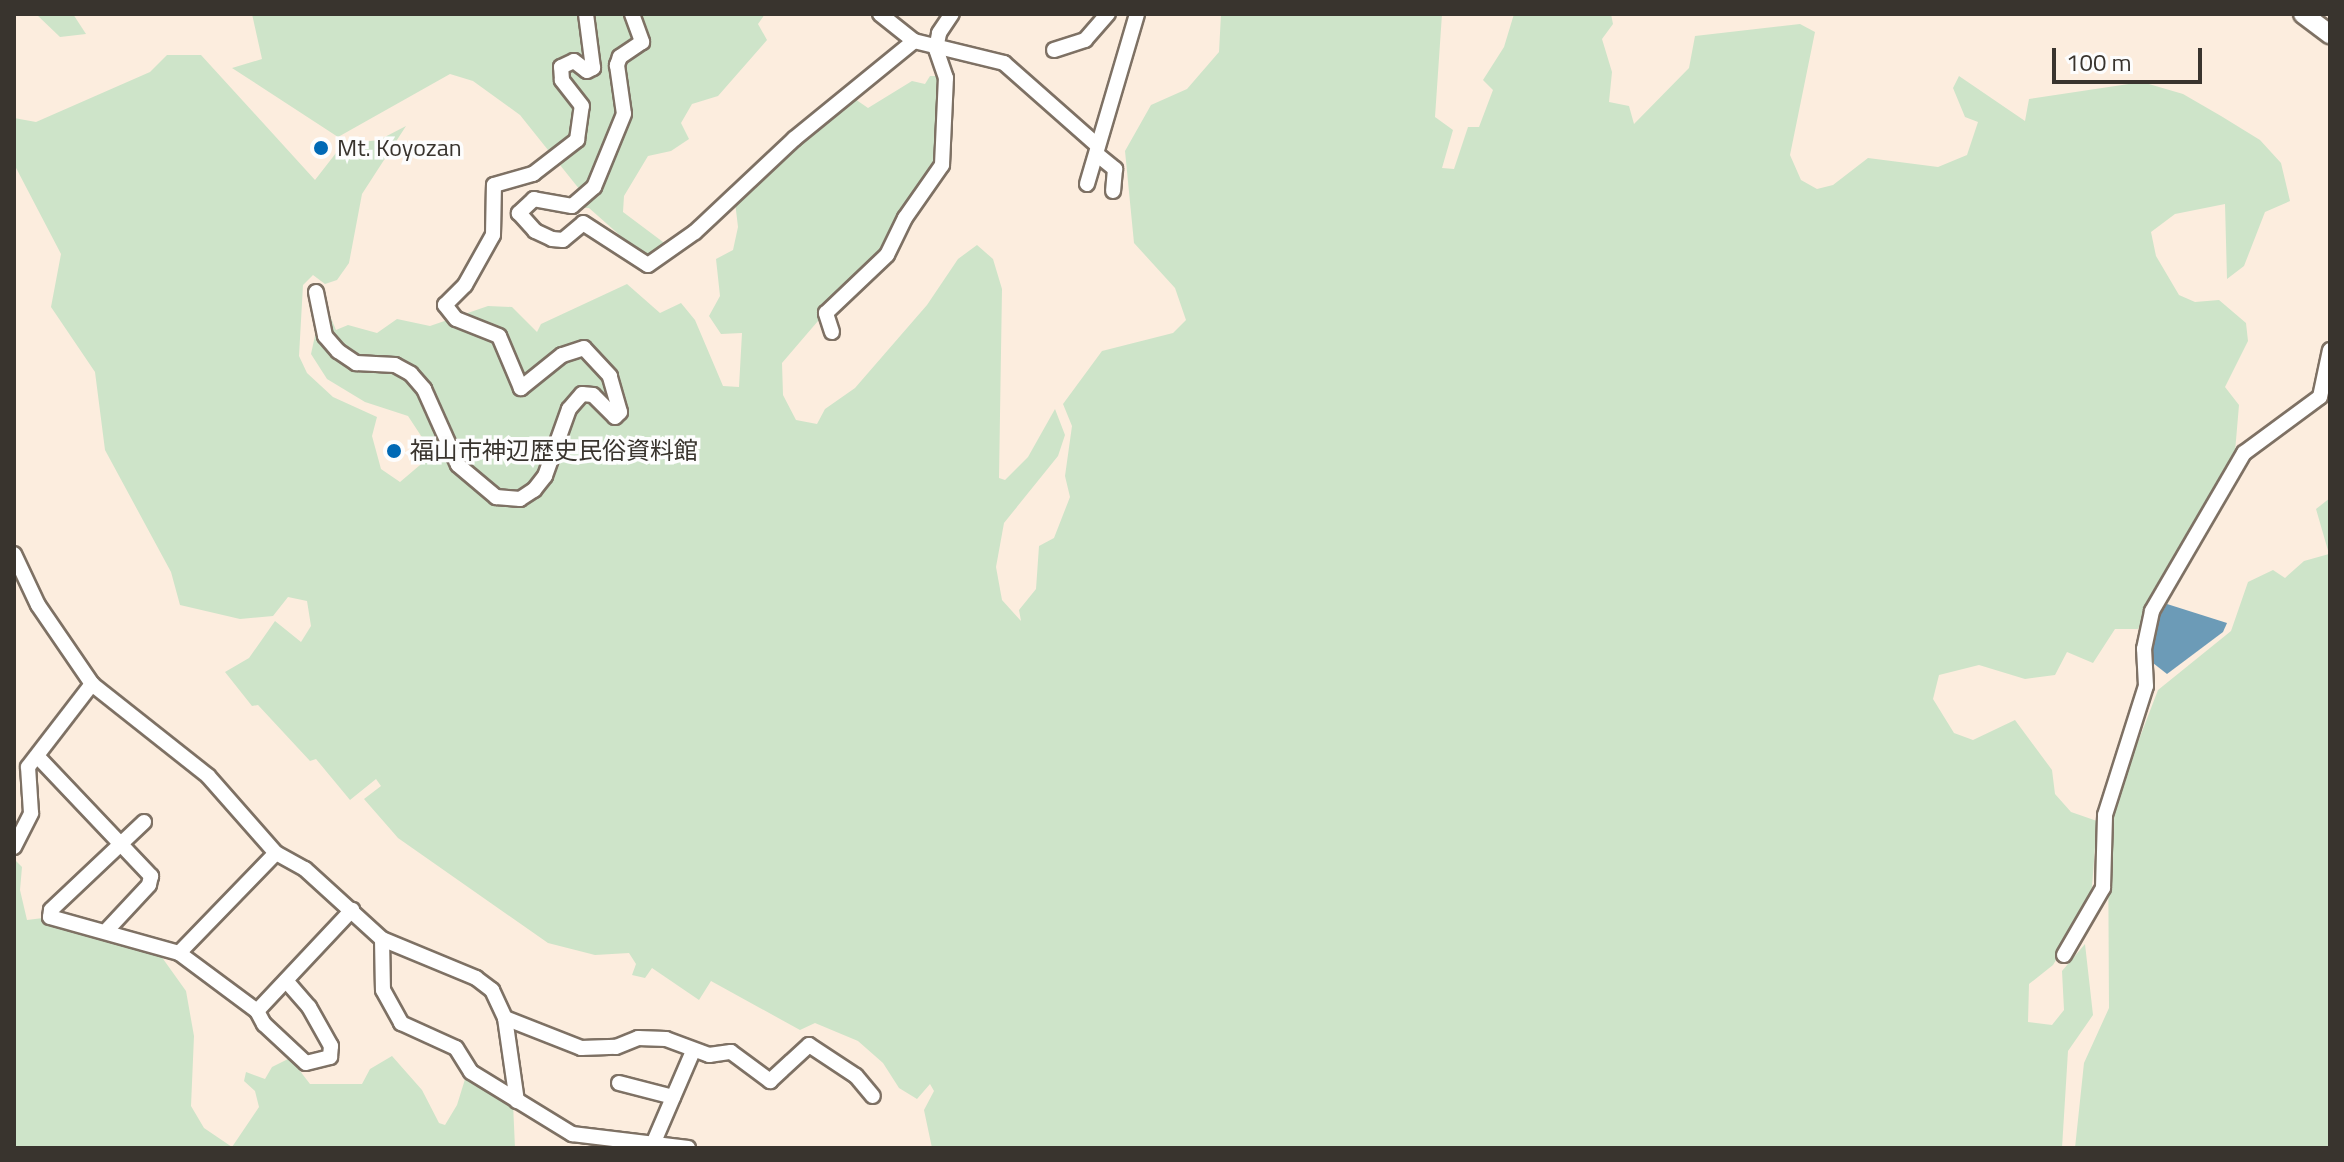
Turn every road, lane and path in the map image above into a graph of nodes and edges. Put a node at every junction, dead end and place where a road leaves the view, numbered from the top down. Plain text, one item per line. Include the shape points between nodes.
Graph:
1 (586, 14) edge
2 (632, 14) edge
3 (880, 14) edge
4 (952, 14) edge
5 (1108, 14) edge
6 (1137, 14) edge
7 (2303, 14) edge
8 (2330, 34) edge
9 (914, 41) junction
10 (936, 49) junction
11 (1054, 50) dead end
12 (1098, 151) junction
13 (1087, 184) dead end
14 (1113, 191) dead end
15 (316, 292) dead end
16 (832, 332) dead end
17 (2330, 350) edge
18 (14, 554) edge
19 (92, 684) junction
20 (39, 758) junction
21 (144, 822) dead end
22 (121, 844) junction
23 (14, 847) edge
24 (276, 853) junction
25 (352, 910) junction
26 (108, 929) junction
27 (382, 939) junction
28 (179, 953) junction
29 (2064, 955) dead end
30 (286, 981) junction
31 (257, 1011) junction
32 (505, 1018) junction
33 (693, 1051) junction
34 (619, 1083) dead end
35 (873, 1096) dead end
36 (673, 1097) junction
37 (517, 1101) junction
38 (653, 1144) junction
39 (688, 1148) edge

1 - 15 street via 593,68 587,71 574,61 561,67 562,80 582,106 577,140 533,174 494,185 493,235 465,285 445,305 456,319 499,336 521,388 562,355 584,348 610,376 620,412 615,417 593,395 582,394 569,409 545,476 534,490 520,499 496,497 458,465 424,389 411,374 395,365 356,363 338,351 325,336
2 - 9 street via 642,42 617,65 624,114 594,187 572,206 534,199 519,213 535,231 552,239 563,240 583,223 648,265 705,224 794,139
3 - 9 street
4 - 10 street
5 - 11 street via 1085,40
6 - 12 street
7 - 8 main road
9 - 10 street
10 - 12 street via 1004,63
10 - 16 street via 946,78 942,165 887,255 826,313
12 - 13 street
12 - 14 street via 1115,169
17 - 29 street via 2320,397 2244,453 2152,611 2144,649 2146,686 2105,815 2103,888
18 - 19 street via 38,605
19 - 20 street
19 - 24 street via 208,776
20 - 22 street
20 - 23 street via 26,773 31,813
21 - 22 street
22 - 26 street via 151,876 149,885
22 - 26 street via 51,910 50,917
24 - 25 street
24 - 28 street
25 - 27 street
25 - 30 street
26 - 28 street
27 - 32 street via 487,984
27 - 37 street via 379,959 392,1015 456,1048 465,1067
28 - 31 street
30 - 31 street
30 - 31 street via 309,1007 331,1046 330,1057 306,1063
32 - 33 street via 581,1048 616,1047 638,1038 666,1039
32 - 37 street
33 - 35 street via 731,1052 770,1081 809,1045 856,1076
33 - 36 street
34 - 36 street
36 - 38 street
37 - 38 street via 589,1139
38 - 39 street

